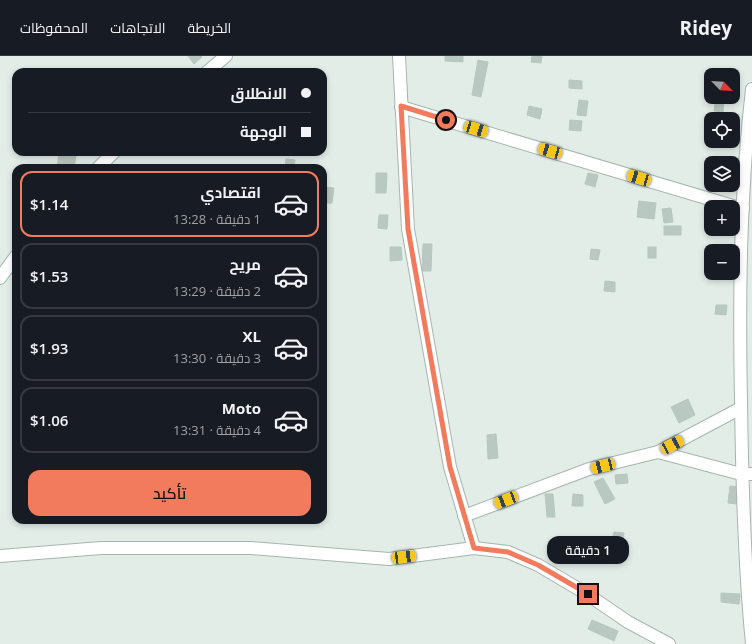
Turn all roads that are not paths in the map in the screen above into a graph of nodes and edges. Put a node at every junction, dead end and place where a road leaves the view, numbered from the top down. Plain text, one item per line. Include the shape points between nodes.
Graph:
1 (226, 56) edge
2 (399, 56) edge
3 (212, 68) edge
4 (752, 89) edge
5 (401, 106) junction
6 (110, 156) edge
7 (102, 164) edge
8 (743, 209) junction
9 (12, 262) edge
10 (0, 278) edge
11 (746, 385) edge
12 (741, 408) junction
13 (658, 452) junction
14 (747, 474) edge
15 (464, 516) junction
16 (474, 548) junction
17 (0, 556) edge
18 (669, 644) edge
19 (752, 644) edge

1 - 3 street
2 - 5 street
4 - 8 street
5 - 8 street
5 - 15 street via 408,229 450,467
6 - 7 street
8 - 11 street via 739,284
9 - 10 street
11 - 12 street
12 - 13 street
12 - 14 street
13 - 14 street
13 - 15 street via 589,469
14 - 19 street via 746,580
15 - 16 street
16 - 17 street via 389,559 251,548 101,548
16 - 18 street via 508,552 538,565 588,594 628,622

